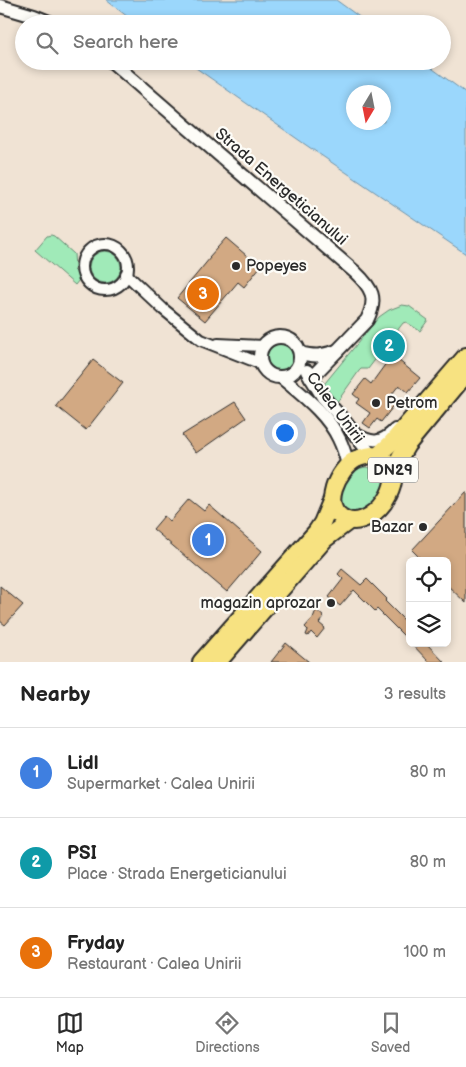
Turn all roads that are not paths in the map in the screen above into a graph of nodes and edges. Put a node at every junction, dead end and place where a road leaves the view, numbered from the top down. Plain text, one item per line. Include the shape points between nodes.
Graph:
1 (0, 6) edge
2 (31, 15) edge
3 (122, 70) edge
4 (126, 274) junction
5 (209, 344) junction
6 (264, 346) junction
7 (337, 351) junction
8 (300, 357) junction
9 (465, 362) edge
10 (262, 364) junction
11 (281, 377) junction
12 (311, 378) junction
13 (352, 431) junction
14 (374, 455) junction
15 (348, 465) junction
16 (393, 472) junction
17 (332, 499) junction
18 (350, 521) junction
19 (201, 662) edge
20 (218, 662) edge

1 - 2 street
3 - 7 street, Strada Energeticianului via 370,288 373,300 367,320
4 - 4 street via 127,260 115,246 93,247 84,256 82,271 96,288 104,290 118,286
4 - 5 street via 192,334
5 - 6 street
5 - 10 street
6 - 8 street via 274,338 287,338 297,347
6 - 10 street via 260,358
7 - 8 street
7 - 12 street, Strada Energeticianului
8 - 11 street via 291,374
8 - 12 street, Calea Unirii
9 - 13 street via 446,366 385,438 369,440
9 - 14 main road, Calea Unirii / DN29 via 391,443
9 - 16 main road, DN29 via 407,445
10 - 11 street via 269,373
11 - 15 street, Calea Unirii via 330,424
12 - 13 street, Calea Unirii
13 - 14 street, Calea Unirii
14 - 15 main road, DN29 via 364,456
14 - 16 main road, DN29 via 390,464
15 - 17 main road, DN29 via 334,487
16 - 18 main road, DN29 via 388,495 374,514 360,521
17 - 18 main road via 339,515
17 - 19 main road, DN29 via 322,523
18 - 20 main road, DN29 via 324,539

